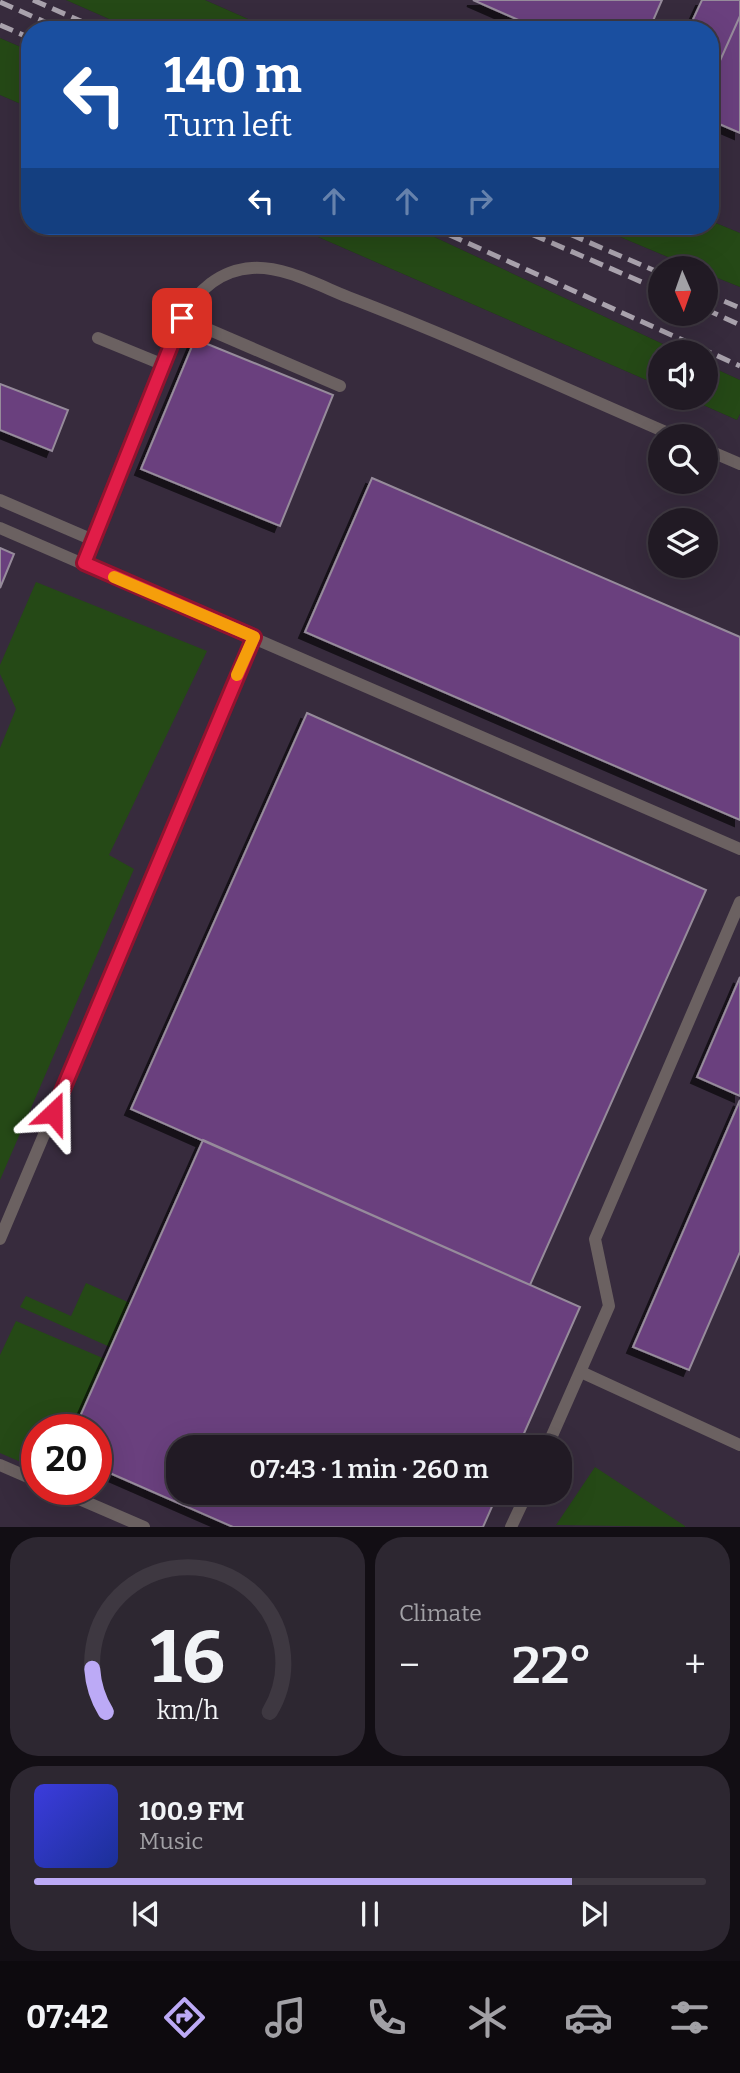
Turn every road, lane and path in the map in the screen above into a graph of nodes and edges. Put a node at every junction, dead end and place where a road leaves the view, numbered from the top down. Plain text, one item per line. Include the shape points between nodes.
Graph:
1 (182, 318) junction
2 (99, 338) dead end
3 (164, 365) junction
4 (340, 386) dead end
5 (648, 424) edge
6 (718, 455) edge
7 (740, 464) edge
8 (0, 500) edge
9 (0, 527) edge
10 (93, 540) junction
11 (84, 563) junction
12 (254, 637) junction
13 (740, 849) edge
14 (740, 902) edge
15 (0, 1238) edge
16 (581, 1373) junction
17 (553, 1435) edge
18 (740, 1446) edge
19 (0, 1465) edge
20 (21, 1474) edge
21 (93, 1505) edge
22 (521, 1505) edge
23 (144, 1527) edge
24 (511, 1527) edge

1 - 3 lane
1 - 4 lane
1 - 5 lane via 198,293 222,276 250,268 279,270
2 - 3 lane
3 - 10 lane
6 - 7 lane
8 - 10 lane
9 - 11 lane
10 - 11 lane
11 - 12 lane
12 - 13 lane
12 - 15 lane
14 - 16 lane via 595,1239 609,1306
16 - 17 lane
16 - 18 lane
19 - 20 lane
21 - 23 lane
22 - 24 lane

